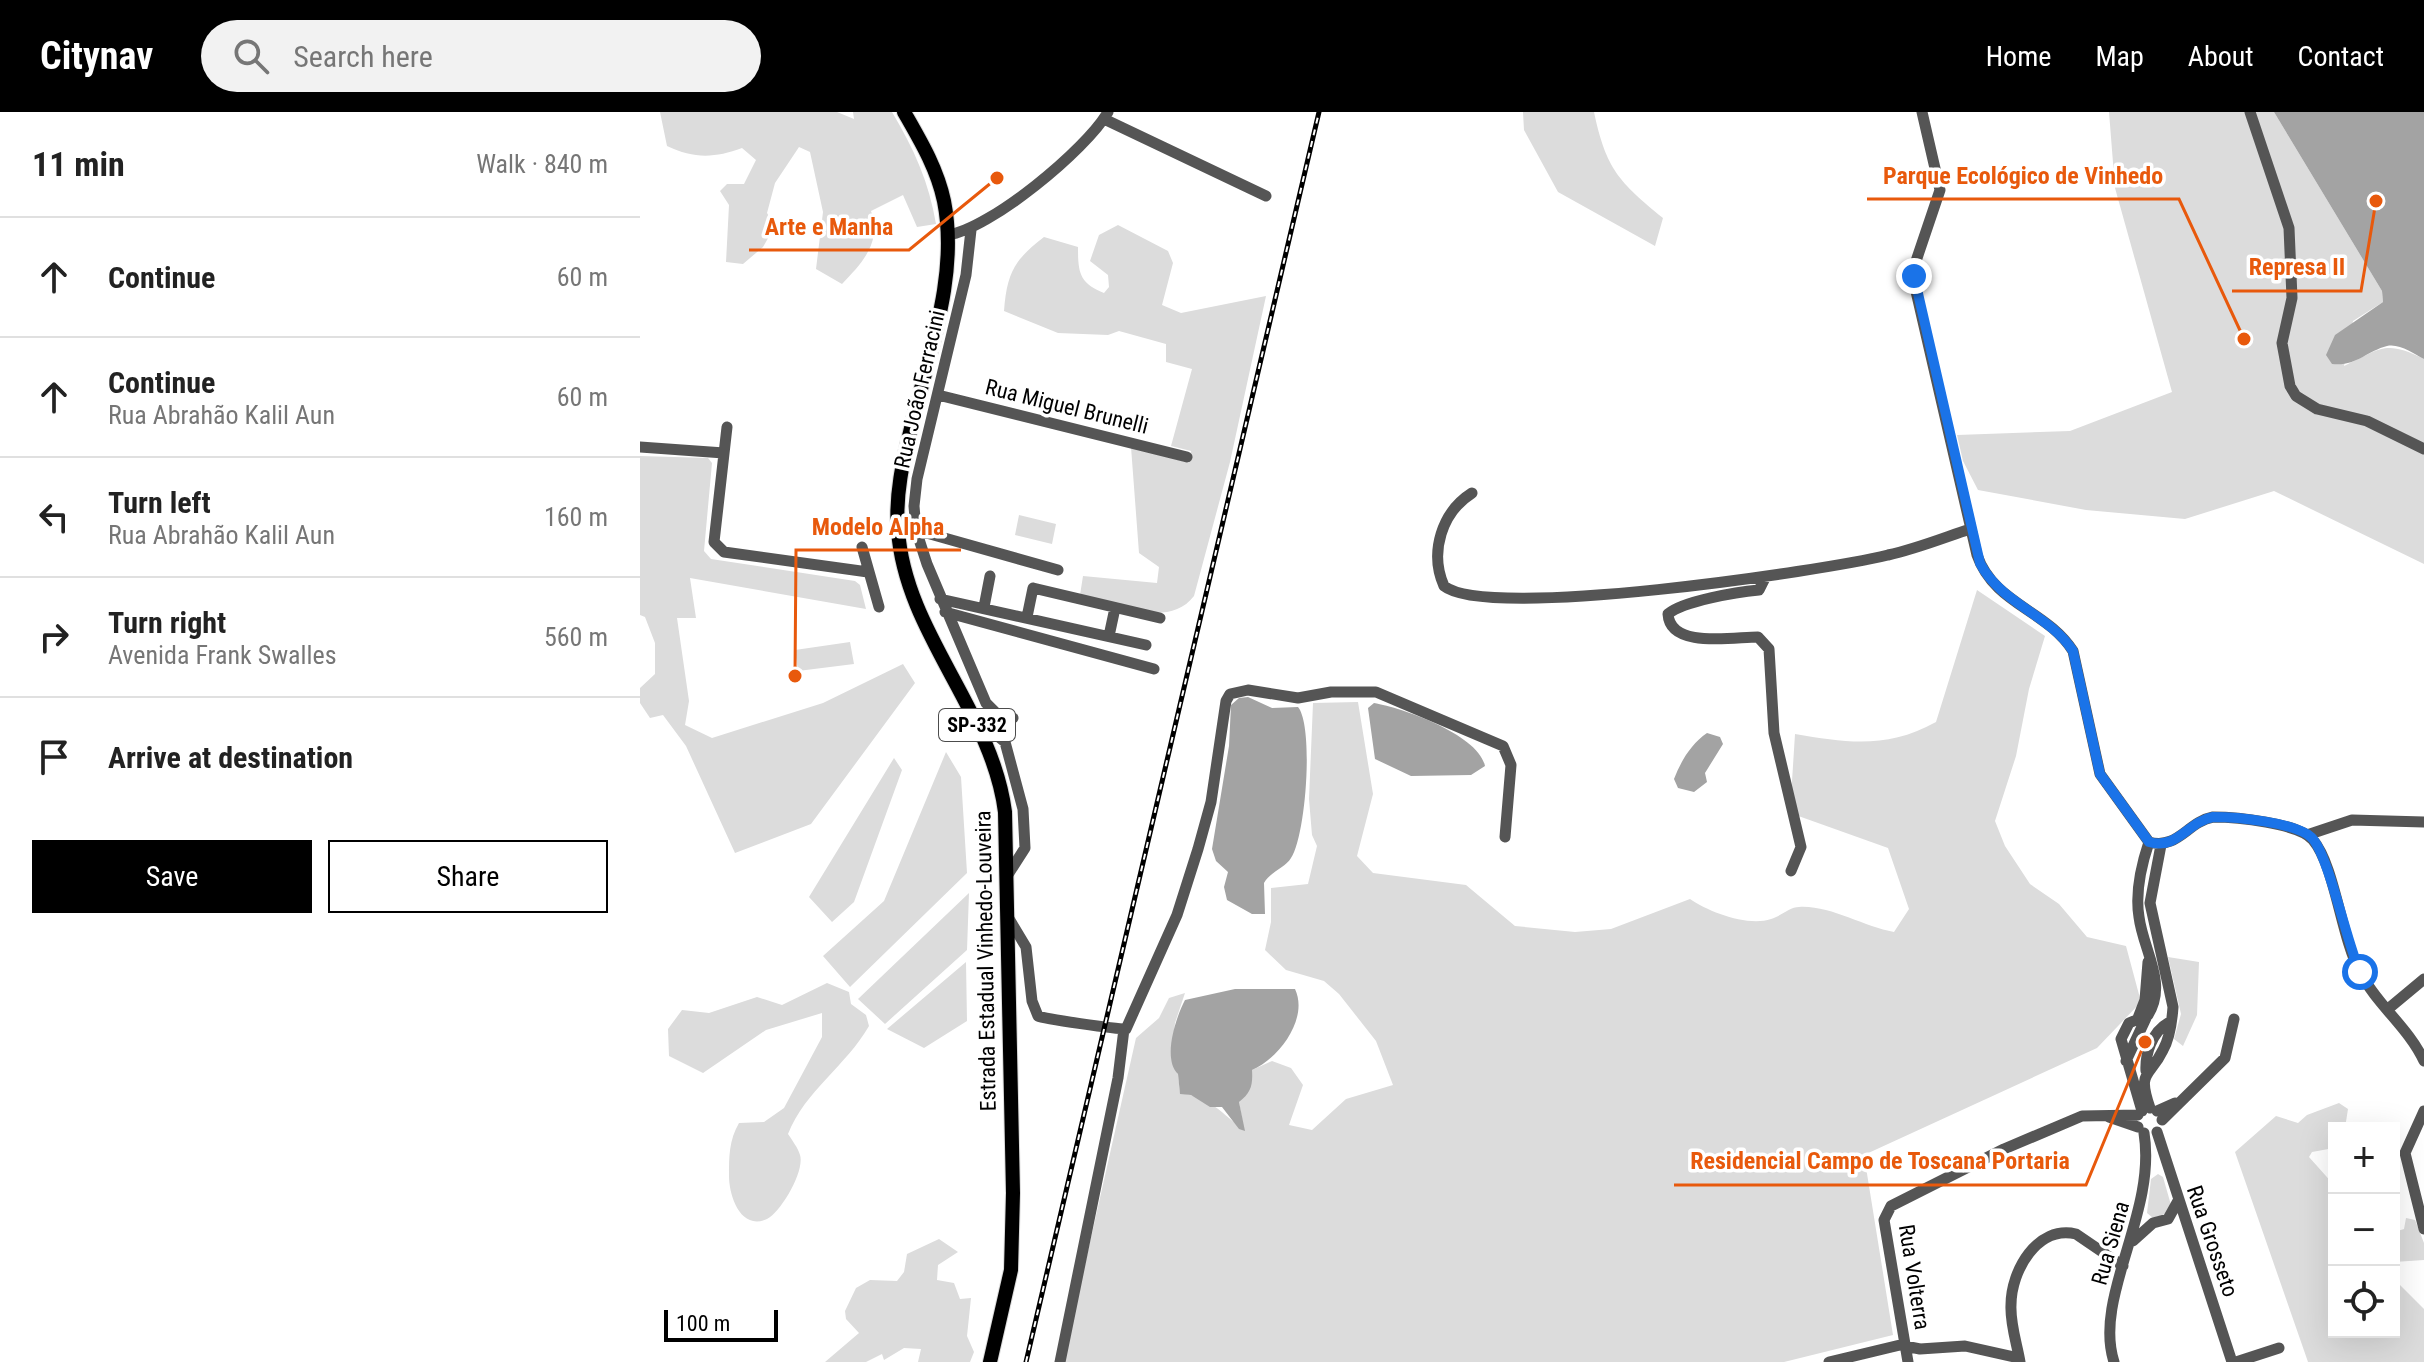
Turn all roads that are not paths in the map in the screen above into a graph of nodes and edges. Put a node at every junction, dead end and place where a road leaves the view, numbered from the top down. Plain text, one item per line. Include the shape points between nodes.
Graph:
1 (904, 112) edge
2 (2250, 112) edge
3 (1925, 113) edge
4 (1106, 116) edge
5 (1266, 196) dead end
6 (971, 230) junction
7 (948, 235) junction
8 (946, 275) junction
9 (966, 275) junction
10 (938, 395) junction
11 (727, 427) dead end
12 (640, 447) edge
13 (2424, 449) edge
14 (724, 453) junction
15 (1187, 457) dead end
16 (1472, 493) dead end
17 (1970, 529) junction
18 (916, 530) junction
19 (862, 547) dead end
20 (1058, 570) dead end
21 (868, 572) junction
22 (990, 576) dead end
23 (1765, 578) junction
24 (940, 599) junction
25 (879, 607) dead end
26 (984, 607) junction
27 (1115, 608) junction
28 (945, 612) junction
29 (1027, 617) junction
30 (1160, 618) dead end
31 (1109, 636) junction
32 (957, 639) junction
33 (1146, 645) dead end
34 (942, 655) junction
35 (1154, 669) dead end
36 (1013, 718) dead end
37 (2424, 822) edge
38 (2307, 835) junction
39 (1505, 837) dead end
40 (2155, 843) junction
41 (1791, 871) dead end
42 (1008, 917) junction
43 (2148, 941) junction
44 (2424, 979) edge
45 (2388, 1009) junction
46 (2144, 1017) junction
47 (2234, 1019) dead end
48 (2168, 1023) junction
49 (1124, 1029) junction
50 (2424, 1061) edge
51 (2424, 1111) edge
52 (2149, 1120) junction
53 (2167, 1169) junction
54 (2147, 1170) junction
55 (2178, 1201) junction
56 (2141, 1209) junction
57 (2168, 1219) junction
58 (2153, 1223) junction
59 (2424, 1229) edge
60 (2187, 1230) junction
61 (2132, 1242) junction
62 (2123, 1266) junction
63 (1906, 1346) junction
64 (2279, 1348) dead end
65 (1875, 1356) edge
66 (2020, 1360) edge
67 (990, 1362) edge
68 (1060, 1362) edge
69 (1829, 1362) edge
70 (1908, 1362) edge
71 (2114, 1362) edge
72 (2234, 1362) edge

1 - 7 main road, Estrada Estadual Vinhedo-Louveira / SP-332 via 935,171
2 - 13 street via 2289,228 2292,298 2282,343 2290,386 2317,409 2367,421
3 - 17 street via 1940,190 1914,267 1915,287 1961,459
4 - 5 street
4 - 6 street via 1058,166
6 - 7 street
6 - 9 street, Rua João Ferracini
7 - 8 main road, Estrada Estadual Vinhedo-Louveira / SP-332
8 - 9 street
8 - 34 main road, Estrada Estadual Vinhedo-Louveira / SP-332 via 902,469 897,516 905,572
9 - 10 street, Rua João Ferracini
10 - 15 street, Rua Miguel Brunelli
10 - 18 street, Rua João Ferracini via 917,479
11 - 14 street
12 - 14 street
14 - 21 street via 714,542 718,550
16 - 23 street via 1452,508 1441,530 1441,581 1461,595 1565,596
17 - 23 street via 1889,555
17 - 40 street via 1991,583 2073,651 2100,774
18 - 20 street
18 - 24 street, Rua João Ferracini
19 - 21 street
21 - 25 street
22 - 26 street
23 - 41 street via 1759,590 1725,594 1668,614 1675,632 1758,637 1769,649 1774,733 1801,847
24 - 26 street
24 - 28 street, Rua João Ferracini
26 - 29 street
27 - 29 street via 1033,588
27 - 30 street
27 - 31 street
28 - 32 street, Rua João Ferracini
28 - 35 street
29 - 31 street
31 - 33 street
32 - 34 street
32 - 36 street, Rua João Ferracini via 986,703
34 - 42 main road, Estrada Estadual Vinhedo-Louveira / SP-332 via 992,760 1003,799
37 - 38 street via 2352,820
38 - 40 street via 2213,817 2175,841
38 - 45 street via 2327,866 2358,969
39 - 49 street via 1511,765 1503,746 1376,692 1285,698 1232,691 1226,701 1211,802 1177,915
40 - 43 street via 2144,902
42 - 49 street via 1023,938 1038,1016
42 - 67 main road, Estrada Estadual Vinhedo-Louveira / SP-332 via 1011,1270
43 - 46 street via 2156,984 2155,1002
43 - 48 street via 2172,997
44 - 45 street
45 - 50 street
46 - 48 street
46 - 52 street via 2126,1061
47 - 52 street via 2225,1058 2179,1101
48 - 52 street via 2170,1034 2143,1085
49 - 68 street
51 - 59 street via 2405,1153
52 - 53 street, Rua Grosseto
52 - 54 street, Rua Siena
52 - 63 street, Rua Volterra via 2082,1116 1891,1206 1884,1220
53 - 54 street
53 - 55 street, Rua Grosseto
54 - 56 street, Rua Siena
55 - 57 street
55 - 60 street, Rua Grosseto
56 - 58 street
56 - 61 street, Rua Siena
57 - 58 street
57 - 60 street
58 - 61 street
60 - 72 street, Rua Grosseto
61 - 62 street, Rua Siena
62 - 66 street via 2076,1234 2038,1242 2012,1291
62 - 71 street, Rua Siena via 2107,1333
63 - 65 street
63 - 66 street via 1965,1346
63 - 70 street, Rua Volterra
64 - 72 street
65 - 69 street

